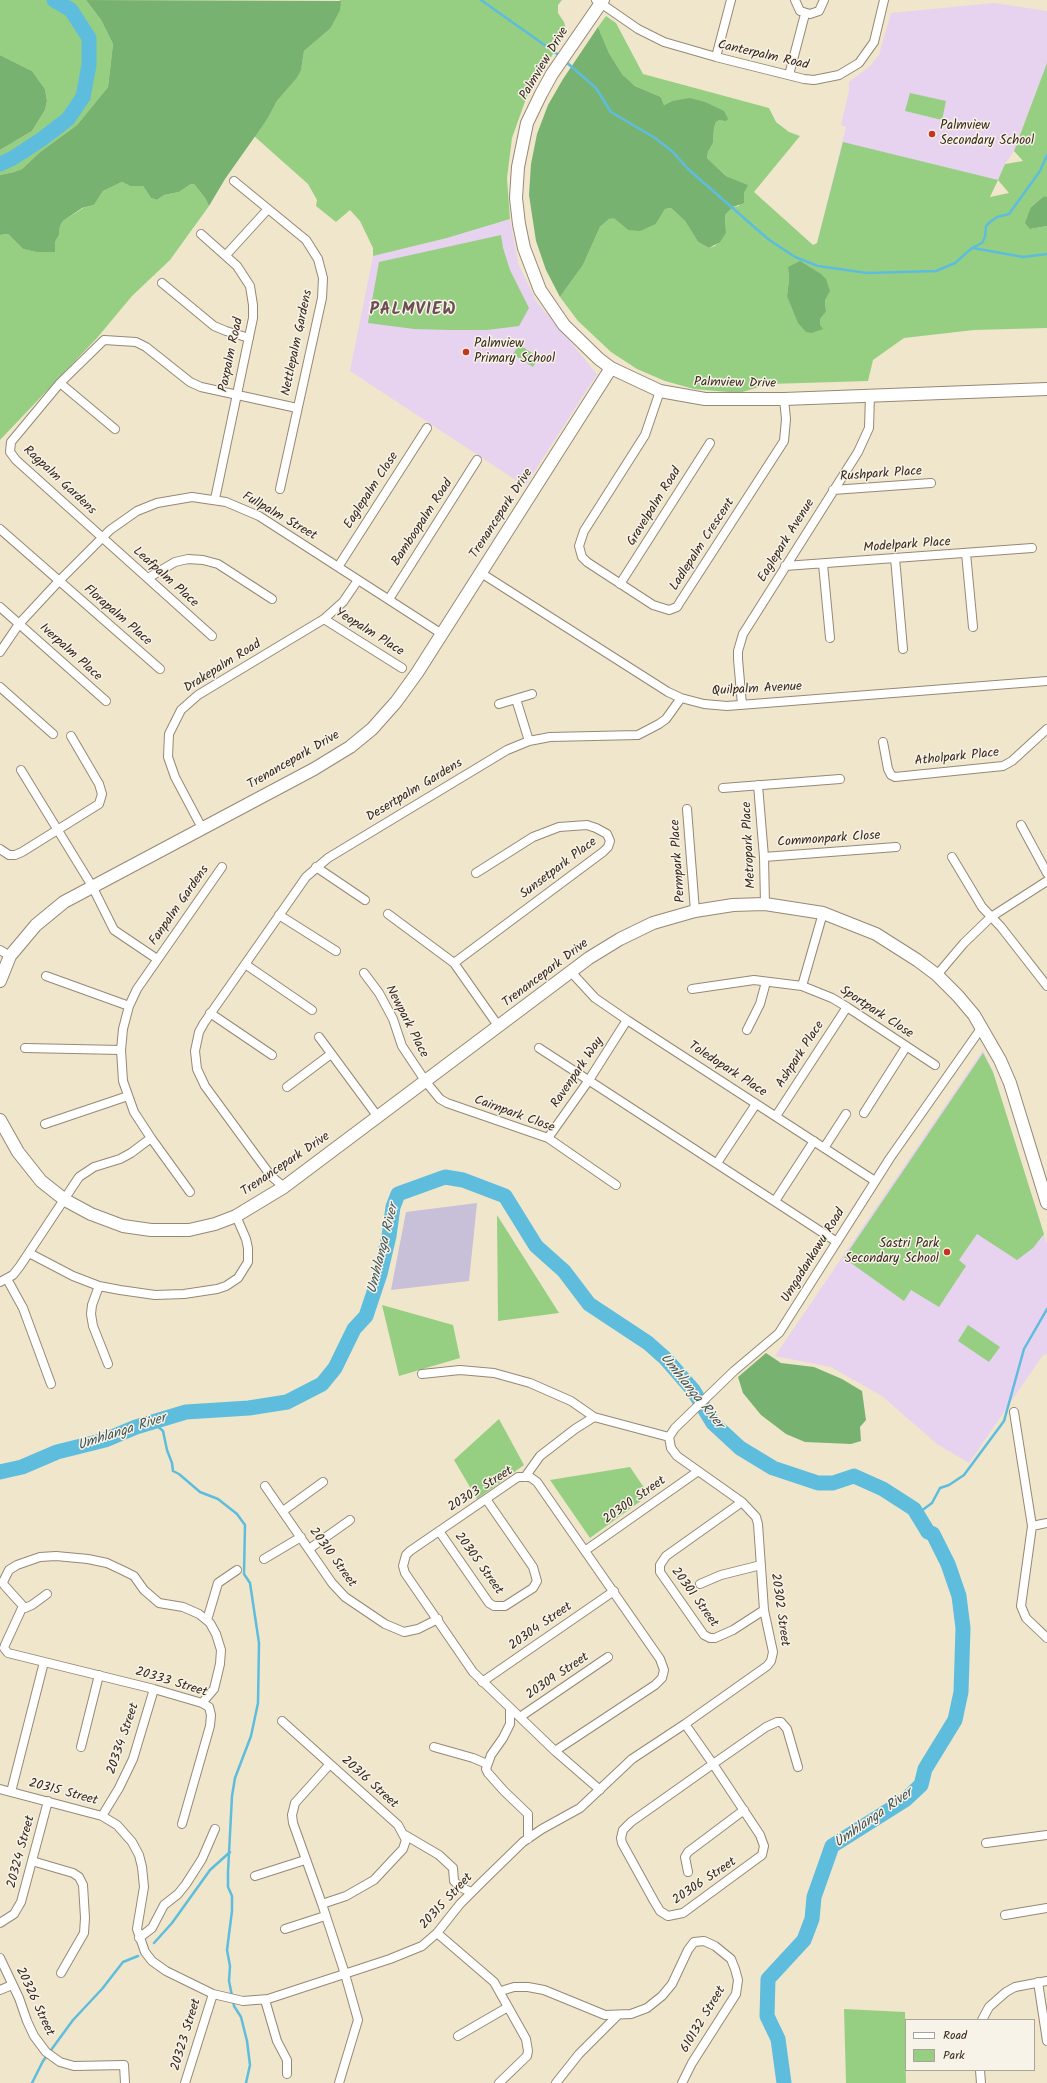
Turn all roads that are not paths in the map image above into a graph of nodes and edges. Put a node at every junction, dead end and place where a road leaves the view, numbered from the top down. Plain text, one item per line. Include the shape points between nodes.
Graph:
1 (730, 0) edge
2 (795, 0) edge
3 (824, 0) edge
4 (884, 0) edge
5 (600, 1) edge
6 (805, 14) junction
7 (716, 57) junction
8 (789, 75) junction
9 (234, 181) dead end
10 (268, 209) junction
11 (201, 234) dead end
12 (226, 255) junction
13 (162, 283) dead end
14 (249, 338) junction
15 (611, 368) junction
16 (60, 383) junction
17 (1047, 389) edge
18 (660, 391) junction
19 (236, 395) junction
20 (870, 395) junction
21 (784, 399) junction
22 (297, 408) junction
23 (427, 428) dead end
24 (114, 429) dead end
25 (710, 443) dead end
26 (477, 460) dead end
27 (931, 483) dead end
28 (280, 489) dead end
29 (833, 490) junction
30 (215, 499) junction
31 (0, 528) edge
32 (102, 538) junction
33 (1032, 548) dead end
34 (966, 553) junction
35 (895, 558) junction
36 (823, 564) junction
37 (785, 566) junction
38 (338, 567) junction
39 (481, 573) junction
40 (148, 578) junction
41 (358, 580) junction
42 (59, 581) junction
43 (620, 584) junction
44 (272, 599) dead end
45 (389, 599) junction
46 (0, 607) edge
47 (324, 619) junction
48 (19, 624) junction
49 (973, 627) dead end
50 (442, 634) junction
51 (212, 636) dead end
52 (830, 638) dead end
53 (903, 649) dead end
54 (0, 652) edge
55 (402, 668) dead end
56 (160, 669) dead end
57 (1047, 682) edge
58 (0, 687) edge
59 (532, 694) dead end
60 (516, 698) junction
61 (681, 698) junction
62 (106, 701) dead end
63 (500, 704) dead end
64 (742, 705) junction
65 (1047, 729) edge
66 (53, 734) dead end
67 (71, 736) dead end
68 (529, 741) junction
69 (883, 742) dead end
70 (20, 770) dead end
71 (840, 779) dead end
72 (758, 785) junction
73 (723, 788) dead end
74 (688, 809) dead end
75 (1022, 825) dead end
76 (202, 828) junction
77 (58, 830) junction
78 (896, 847) dead end
79 (0, 849) edge
80 (764, 857) junction
81 (952, 857) dead end
82 (222, 867) dead end
83 (316, 867) junction
84 (476, 873) dead end
85 (1047, 873) edge
86 (1047, 881) edge
87 (92, 886) junction
88 (365, 900) dead end
89 (765, 904) junction
90 (695, 910) junction
91 (823, 913) junction
92 (279, 914) junction
93 (388, 914) dead end
94 (991, 917) junction
95 (336, 951) dead end
96 (5, 953) edge
97 (157, 959) junction
98 (454, 963) junction
99 (245, 964) junction
100 (571, 972) junction
101 (364, 973) dead end
102 (937, 975) junction
103 (46, 976) dead end
104 (0, 981) edge
105 (766, 982) junction
106 (802, 986) junction
107 (1047, 986) edge
108 (692, 990) dead end
109 (129, 1006) junction
110 (847, 1007) junction
111 (312, 1010) dead end
112 (210, 1013) junction
113 (627, 1020) junction
114 (500, 1027) junction
115 (982, 1027) junction
116 (747, 1030) dead end
117 (319, 1037) dead end
118 (906, 1047) junction
119 (25, 1048) dead end
120 (540, 1048) dead end
121 (121, 1050) junction
122 (331, 1054) junction
123 (272, 1055) dead end
124 (935, 1065) dead end
125 (589, 1080) junction
126 (426, 1082) junction
127 (287, 1087) dead end
128 (128, 1096) junction
129 (756, 1104) junction
130 (864, 1113) dead end
131 (846, 1114) dead end
132 (776, 1116) junction
133 (378, 1117) junction
134 (0, 1120) edge
135 (46, 1124) dead end
136 (150, 1138) junction
137 (548, 1138) junction
138 (814, 1141) junction
139 (824, 1148) junction
140 (717, 1163) junction
141 (875, 1181) junction
142 (616, 1185) dead end
143 (284, 1187) junction
144 (190, 1192) dead end
145 (65, 1200) junction
146 (775, 1201) junction
147 (1047, 1203) edge
148 (236, 1216) junction
149 (837, 1242) junction
150 (29, 1253) junction
151 (4, 1280) edge
152 (99, 1286) junction
153 (108, 1364) dead end
154 (422, 1374) dead end
155 (51, 1384) dead end
156 (1014, 1412) dead end
157 (594, 1417) junction
158 (669, 1437) junction
159 (697, 1472) junction
160 (525, 1477) junction
161 (323, 1482) dead end
162 (265, 1486) dead end
163 (486, 1499) junction
164 (742, 1502) junction
165 (283, 1510) junction
166 (350, 1520) dead end
167 (1047, 1524) edge
168 (1032, 1526) junction
169 (439, 1531) junction
170 (301, 1537) junction
171 (309, 1549) junction
172 (586, 1550) junction
173 (264, 1559) dead end
174 (761, 1565) junction
175 (237, 1570) dead end
176 (700, 1584) dead end
177 (614, 1591) junction
178 (47, 1594) dead end
179 (23, 1606) junction
180 (764, 1610) junction
181 (438, 1619) junction
182 (207, 1620) junction
183 (1047, 1638) edge
184 (608, 1657) dead end
185 (44, 1662) junction
186 (99, 1675) junction
187 (482, 1682) junction
188 (154, 1689) junction
189 (202, 1703) junction
190 (510, 1708) junction
191 (520, 1717) junction
192 (282, 1721) dead end
193 (686, 1724) junction
194 (81, 1747) dead end
195 (434, 1747) dead end
196 (555, 1751) junction
197 (330, 1764) junction
198 (487, 1764) junction
199 (713, 1764) junction
200 (798, 1767) dead end
201 (0, 1789) edge
202 (600, 1790) junction
203 (11, 1792) junction
204 (48, 1801) junction
205 (744, 1810) junction
206 (102, 1816) junction
207 (182, 1824) dead end
208 (215, 1829) dead end
209 (405, 1835) junction
210 (1047, 1836) edge
211 (528, 1839) junction
212 (986, 1843) dead end
213 (32, 1860) junction
214 (305, 1860) junction
215 (688, 1872) dead end
216 (255, 1876) dead end
217 (471, 1892) junction
218 (322, 1904) junction
219 (1047, 1908) edge
220 (1005, 1915) dead end
221 (326, 1916) junction
222 (0, 1923) edge
223 (285, 1929) dead end
224 (437, 1932) junction
225 (139, 1938) junction
226 (0, 1958) edge
227 (61, 1973) dead end
228 (345, 1974) junction
229 (1047, 1981) edge
230 (1038, 1982) junction
231 (12, 1985) junction
232 (0, 1990) edge
233 (501, 1991) junction
234 (213, 1994) junction
235 (265, 2000) junction
236 (508, 2007) junction
237 (617, 2016) junction
238 (982, 2019) edge
239 (458, 2036) dead end
240 (1047, 2041) edge
241 (980, 2071) edge
242 (287, 2074) dead end
243 (125, 2083) edge
244 (185, 2083) edge
245 (339, 2083) edge
246 (499, 2083) edge
247 (556, 2083) edge
248 (682, 2083) edge
249 (981, 2083) edge

1 - 7 street
2 - 6 street via 797,8
3 - 6 street via 819,11
4 - 8 street, Canterpalm Road via 874,42 859,63 840,76 804,79
5 - 7 street, Canterpalm Road via 652,37
5 - 15 street, Palmview Drive via 552,74 527,124 516,198 519,224 532,272 551,308 579,341
6 - 8 street
7 - 8 street, Canterpalm Road
9 - 10 street, Nettlepalm Gardens
10 - 12 street
10 - 22 street, Nettlepalm Gardens via 306,240 318,259 323,278 322,298
11 - 12 street, Paxpalm Road
12 - 14 street, Paxpalm Road via 245,277 252,294 253,318
13 - 14 street via 214,326
14 - 19 street, Paxpalm Road
15 - 18 street, Palmview Drive
15 - 39 street, Trenancepark Drive
16 - 19 street, Ragpalm Gardens via 97,344 111,339 136,342 190,382
16 - 24 street
16 - 32 street, Ragpalm Gardens via 13,437 10,452
17 - 20 street, Palmview Drive
18 - 21 street, Palmview Drive via 705,399
18 - 43 street, Ladlepalm Crescent via 645,435 584,531 579,546 586,562
19 - 22 street, Nettlepalm Gardens
19 - 30 street, Paxpalm Road
20 - 21 street, Palmview Drive
20 - 29 street, Eaglepark Avenue via 871,419 865,439
21 - 43 street, Ladlepalm Crescent via 784,440 677,606 669,610 663,609
22 - 28 street, Nettlepalm Gardens
23 - 38 street, Eaglepalm Close
25 - 43 street, Gravelpalm Road
26 - 45 street, Bamboopalm Road
27 - 29 street, Rushpark Place
29 - 37 street, Eaglepark Avenue
30 - 32 street, Fullpalm Street via 182,498 157,503 137,511
30 - 38 street, Fullpalm Street via 238,505 259,516
31 - 42 street, Florapalm Place
32 - 40 street, Leafpalm Place
32 - 42 street, Fullpalm Street
33 - 34 street, Modelpark Place
34 - 35 street, Modelpark Place
34 - 49 street
35 - 36 street, Modelpark Place
35 - 53 street
36 - 37 street, Modelpark Place
36 - 52 street
37 - 64 street, Eaglepark Avenue via 740,643 738,659
38 - 41 street, Fullpalm Street
39 - 50 street, Trenancepark Drive
39 - 61 street, Quilpalm Avenue
40 - 44 street via 174,562 188,559 203,560 218,564
40 - 51 street, Leafpalm Place
41 - 45 street, Fullpalm Street
41 - 47 street, Drakepalm Road via 343,602
42 - 48 street, Fullpalm Street
42 - 56 street, Florapalm Place
45 - 50 street, Fullpalm Street
46 - 48 street, Iverpalm Place
47 - 55 street, Yeopalm Place
47 - 76 street, Drakepalm Road via 190,701 173,723 168,734 170,762 175,777
48 - 54 street, Fullpalm Street
48 - 62 street, Iverpalm Place
50 - 76 street, Trenancepark Drive via 396,702 372,729 350,747 314,769
57 - 64 street, Quilpalm Avenue
58 - 66 street
59 - 60 street
60 - 63 street
60 - 68 street
61 - 64 street, Quilpalm Avenue via 715,706
61 - 68 street, Desertpalm Gardens via 666,719 638,735 550,737
65 - 69 street, Atholpark Place via 1004,766 895,777 888,769
67 - 77 street via 100,784 102,794 93,809
68 - 83 street, Desertpalm Gardens via 507,750
70 - 77 street, Fanpalm Gardens
71 - 72 street, Metropark Place
72 - 73 street, Metropark Place
72 - 80 street, Metropark Place
74 - 90 street, Permpark Place
75 - 85 street
76 - 87 street, Trenancepark Drive
77 - 79 street via 15,855 9,855
77 - 87 street, Fanpalm Gardens
78 - 80 street, Commonpark Close
80 - 89 street, Metropark Place
81 - 94 street via 982,907
82 - 97 street, Fanpalm Gardens
83 - 88 street
83 - 92 street, Desertpalm Gardens
84 - 98 street, Sunsetpark Place via 533,837 558,827 587,825 607,834 610,840 603,852
86 - 94 street
87 - 96 street, Trenancepark Drive via 64,902
87 - 97 street, Fanpalm Gardens via 114,930
89 - 90 street, Trenancepark Drive via 733,904
89 - 91 street, Trenancepark Drive
90 - 100 street, Trenancepark Drive via 638,929 606,947
91 - 102 street, Trenancepark Drive via 876,934 905,951
91 - 106 street
92 - 95 street
92 - 99 street, Desertpalm Gardens
93 - 98 street
94 - 102 street via 964,943
94 - 107 street
96 - 104 street, Trenancepark Drive
97 - 109 street, Fanpalm Gardens
98 - 114 street
99 - 111 street
99 - 112 street, Desertpalm Gardens
100 - 113 street, Toledopark Place via 595,998
100 - 114 street, Trenancepark Drive
101 - 126 street, Newpark Place via 379,993 393,1019 402,1046
102 - 115 street, Trenancepark Drive via 958,996
103 - 109 street
105 - 106 street, Sportpark Close
105 - 108 street, Sportpark Close via 740,981
105 - 116 street via 760,1004
106 - 110 street, Sportpark Close
109 - 121 street, Fanpalm Gardens
110 - 118 street, Sportpark Close
110 - 132 street, Ashpark Place
112 - 123 street
112 - 143 street, Desertpalm Gardens via 196,1041 195,1061 200,1077 271,1176
113 - 125 street, Ravenpark Way
113 - 129 street, Toledopark Place
114 - 126 street, Trenancepark Drive
115 - 141 street, Umgadankawu Road
115 - 147 street, Trenancepark Drive via 1010,1083
117 - 122 street
118 - 124 street, Sportpark Close
118 - 130 street
119 - 121 street
120 - 125 street
121 - 128 street, Fanpalm Gardens via 123,1081
122 - 127 street
122 - 133 street
125 - 137 street, Ravenpark Way
125 - 140 street
126 - 133 street, Trenancepark Drive
126 - 137 street, Cairnpark Close via 440,1099 447,1103
128 - 135 street
128 - 136 street, Fanpalm Gardens via 134,1112
129 - 132 street, Toledopark Place
129 - 140 street
131 - 139 street
132 - 138 street, Toledopark Place
133 - 143 street, Trenancepark Drive
134 - 145 street, Trenancepark Drive via 29,1167 41,1181
136 - 144 street, Fanpalm Gardens
136 - 145 street via 120,1159 87,1170 79,1177
137 - 142 street, Cairnpark Close
138 - 139 street, Toledopark Place
138 - 146 street
139 - 141 street, Toledopark Place
140 - 146 street
141 - 149 street, Umgadankawu Road
143 - 148 street, Trenancepark Drive
145 - 148 street, Trenancepark Drive via 110,1222 151,1230 203,1227
145 - 150 street
146 - 149 street
148 - 152 street via 247,1243 248,1262 238,1278 226,1286 198,1293 155,1295
149 - 158 street, Umgadankawu Road via 779,1333 734,1371 675,1428
150 - 151 street via 13,1275
150 - 152 street via 62,1272
151 - 155 street via 23,1308
152 - 153 street via 91,1314
154 - 157 street via 460,1370 494,1373 530,1383 571,1401
156 - 168 street
157 - 158 street
157 - 160 street via 540,1456
158 - 159 street via 671,1448 677,1456
159 - 164 street, 20302 Street
159 - 172 street, 20300 Street
160 - 163 street, 20303 Street via 518,1477
160 - 172 street, 20303 Street via 537,1482
161 - 165 street
162 - 165 street, 20310 Street
163 - 169 street, 20303 Street
163 - 169 street, 20305 Street via 533,1567 537,1581 533,1588 505,1606 494,1606
164 - 174 street, 20302 Street via 753,1513 758,1524
164 - 180 street, 20301 Street via 666,1556 660,1565 660,1572 704,1635 710,1638 727,1633
165 - 170 street, 20310 Street
166 - 171 street
167 - 168 street
168 - 183 street via 1021,1606 1026,1618
169 - 181 street, 20303 Street via 410,1551 403,1566 405,1573
170 - 171 street, 20310 Street
170 - 173 street
171 - 181 street, 20310 Street via 332,1584 345,1597 385,1624 410,1632
172 - 177 street, 20303 Street
174 - 176 street via 721,1575
174 - 180 street, 20302 Street
175 - 182 street via 218,1583
177 - 187 street, 20304 Street
177 - 196 street, 20303 Street via 660,1659 664,1673 654,1685
178 - 179 street via 26,1608
179 - 182 street via 4,1585 9,1570 40,1557 56,1556 107,1563 134,1576 144,1590 159,1603 183,1607
179 - 185 street, 20333 Street via 4,1648 8,1653
180 - 193 street, 20302 Street via 773,1652 772,1661
181 - 187 street, 20303 Street
182 - 189 street via 216,1634 221,1650 214,1689
184 - 191 street, 20309 Street
185 - 186 street, 20333 Street
185 - 203 street
186 - 188 street, 20333 Street
186 - 194 street
187 - 190 street, 20303 Street
188 - 189 street, 20333 Street
188 - 206 street, 20334 Street via 133,1759
189 - 207 street, 20333 Street via 208,1707 212,1715
190 - 191 street, 20303 Street
190 - 198 street via 510,1724
191 - 196 street, 20303 Street
192 - 197 street
193 - 199 street, 20306 Street
193 - 202 street, 20302 Street via 632,1759
195 - 198 street
196 - 202 street, 20303 Street
197 - 209 street, 20316 Street via 398,1825
197 - 214 street, 20316 Street via 292,1809 293,1823
198 - 211 street via 488,1773 528,1814
199 - 200 street via 766,1727 782,1722 787,1729
199 - 205 street, 20306 Street
199 - 205 street, 20306 Street via 631,1822 622,1834 622,1843 663,1914 672,1917 683,1913 760,1858 764,1848 763,1842
201 - 203 street, 20315 Street
202 - 211 street, 20315 Street via 580,1808
203 - 204 street, 20315 Street
204 - 206 street, 20315 Street
204 - 213 street, 20324 Street
205 - 215 street via 688,1852 685,1857
206 - 225 street, 20315 Street via 124,1833 139,1856 145,1878 137,1929
208 - 225 street via 202,1859 186,1884 164,1905 152,1928
209 - 217 street, 20316 Street via 439,1855 453,1868 454,1880 460,1887
209 - 218 street via 403,1849 374,1880 346,1896
210 - 212 street
211 - 217 street, 20315 Street
213 - 222 street, 20324 Street via 21,1902 14,1914
213 - 227 street via 73,1873 79,1877 83,1885 84,1933
214 - 216 street
214 - 218 street, 20316 Street
217 - 224 street, 20315 Street
218 - 221 street, 20316 Street
219 - 220 street
221 - 223 street
221 - 228 street, 20316 Street
224 - 228 street, 20315 Street via 422,1946 410,1952
224 - 233 street via 489,1976
225 - 234 street, 20315 Street via 152,1961
226 - 231 street, 20326 Street
228 - 235 street, 20315 Street
228 - 245 street, 20316 Street via 358,2020
229 - 230 street
230 - 238 street via 1015,1987 1006,1992 989,2006
230 - 240 street
231 - 232 street
231 - 243 street, 20326 Street via 32,2031 46,2052 60,2062 74,2066 124,2066
233 - 236 street
233 - 237 street, 610132 Street via 514,1987 544,1990 594,2012
234 - 235 street, 20315 Street via 240,2000
234 - 244 street, 20323 Street
235 - 242 street via 277,2041 287,2060
236 - 239 street
236 - 246 street via 526,2038 528,2050 527,2056
237 - 247 street via 579,2054
237 - 248 street, 610132 Street via 639,2012 662,1996 672,1984 694,1942 704,1941 723,1951 731,1959 737,1974 736,1994
241 - 249 street

